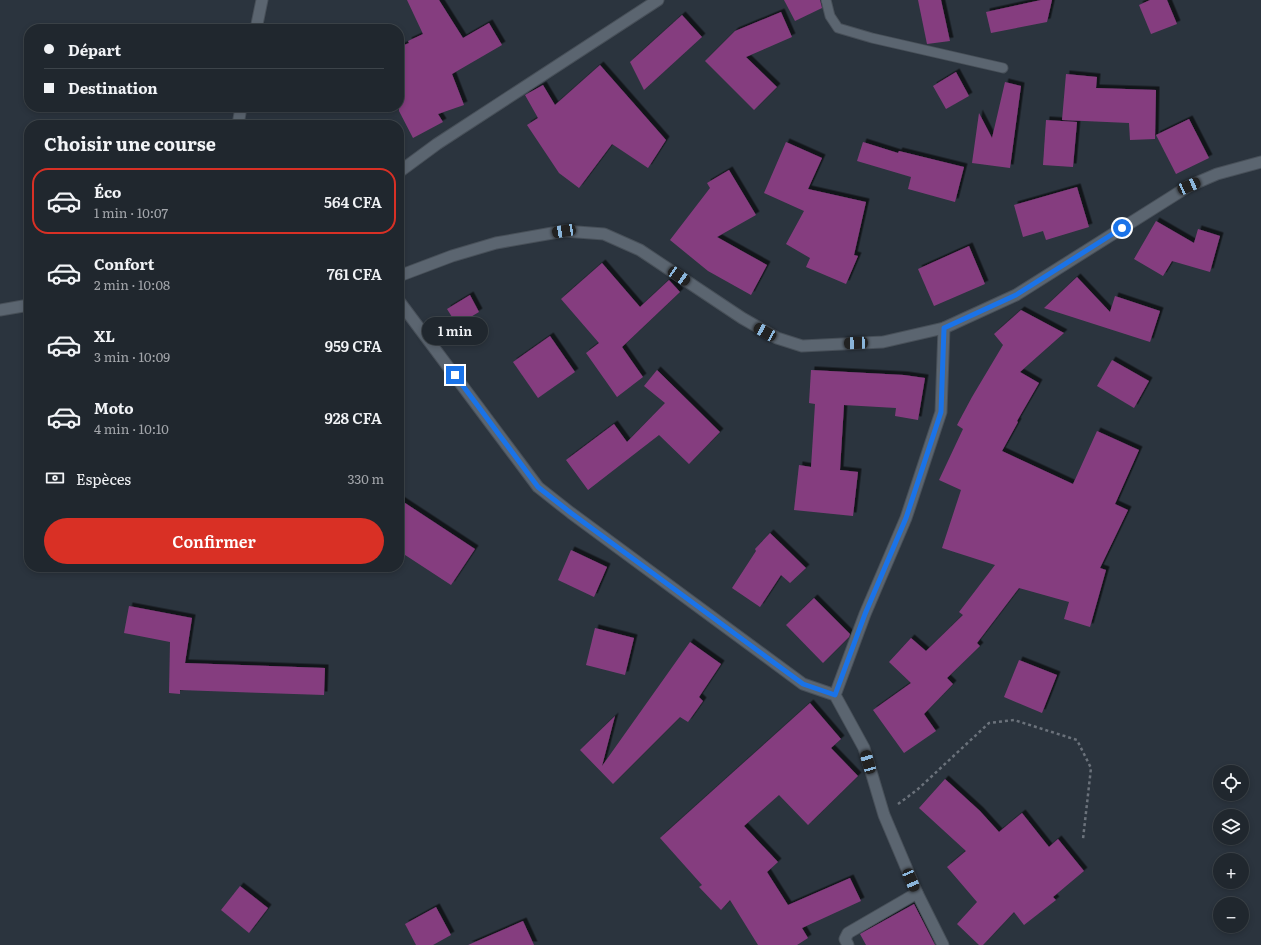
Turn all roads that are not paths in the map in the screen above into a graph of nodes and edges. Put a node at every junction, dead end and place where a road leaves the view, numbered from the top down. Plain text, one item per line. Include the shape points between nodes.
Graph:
1 (262, 0) edge
2 (658, 0) edge
3 (826, 0) edge
4 (257, 24) edge
5 (1003, 68) dead end
6 (1261, 162) edge
7 (404, 168) edge
8 (404, 274) edge
9 (24, 306) edge
10 (404, 308) edge
11 (0, 310) edge
12 (944, 328) junction
13 (835, 695) junction
14 (917, 893) junction
15 (848, 945) edge
16 (943, 945) edge

1 - 4 street
2 - 7 street via 444,139
3 - 5 lane via 830,16 838,28
6 - 12 street via 1217,174 1189,186 1016,295
8 - 12 street via 496,242 564,231 604,234 640,250 742,318 777,338 802,346 883,342
9 - 11 street
10 - 13 street via 538,487 803,684
12 - 13 street via 941,412 906,518 865,614
13 - 14 street via 864,748 884,815
14 - 15 street via 848,933 845,939
14 - 16 street

